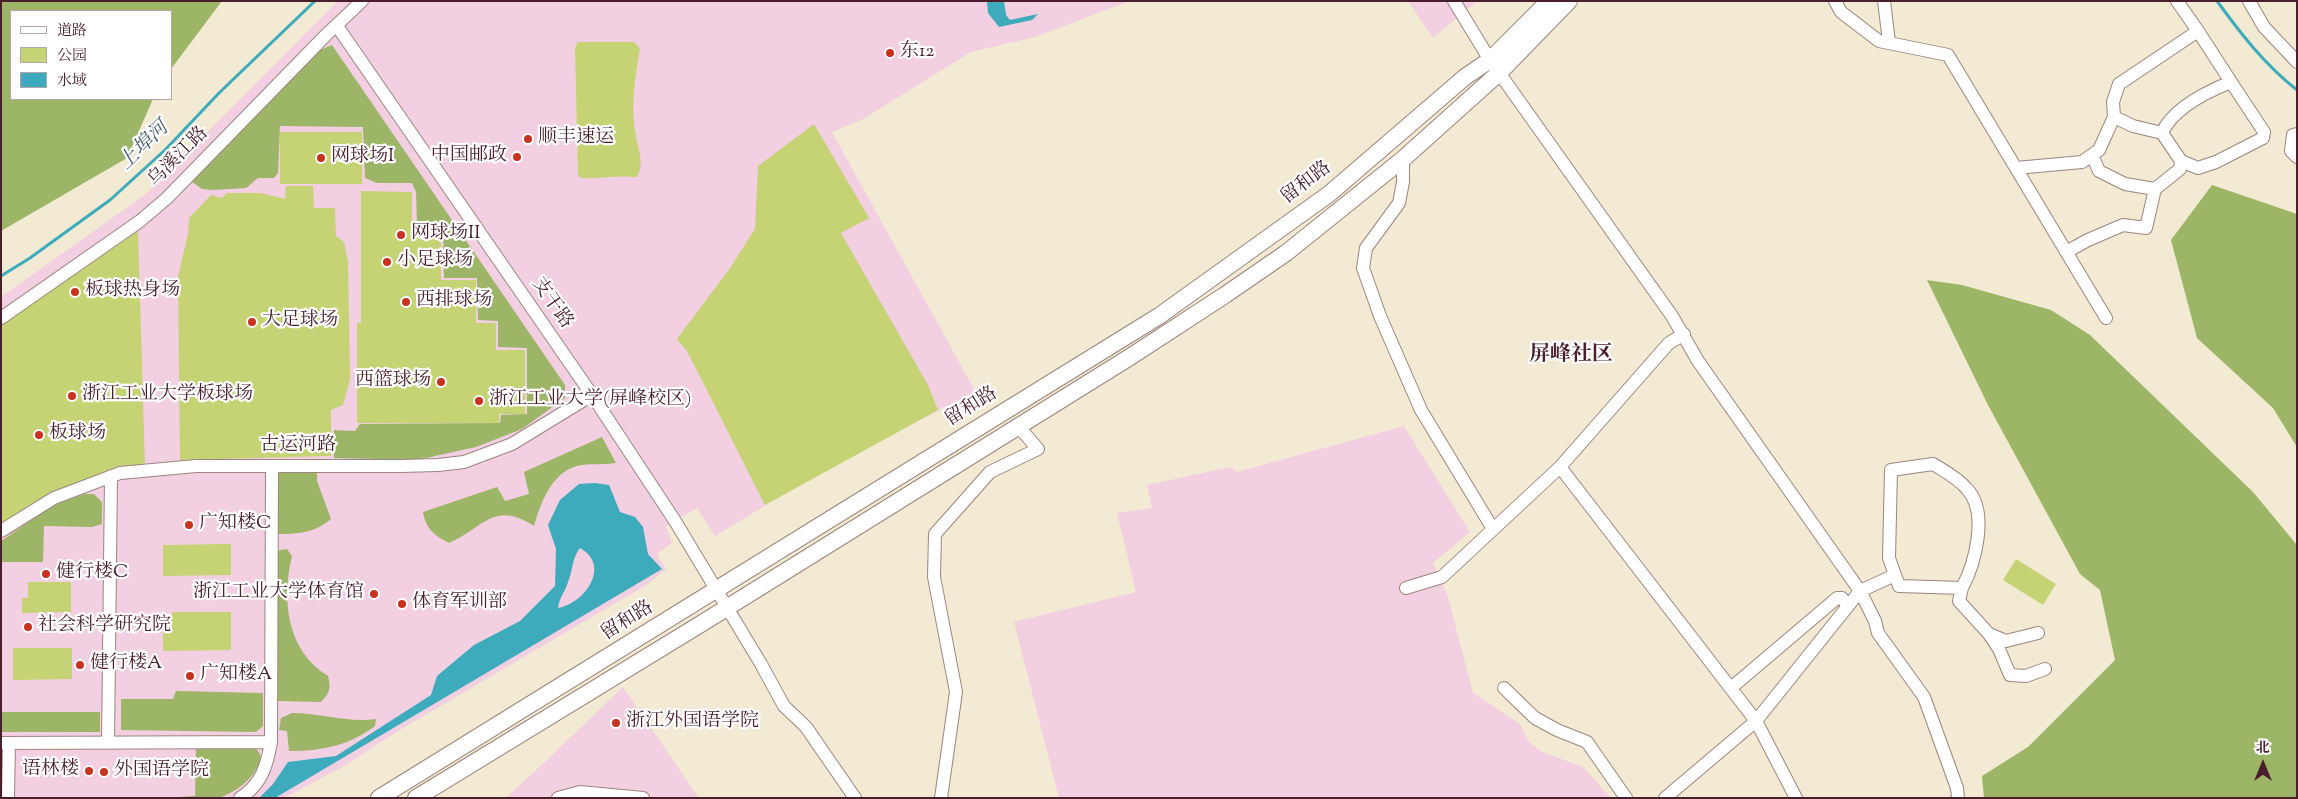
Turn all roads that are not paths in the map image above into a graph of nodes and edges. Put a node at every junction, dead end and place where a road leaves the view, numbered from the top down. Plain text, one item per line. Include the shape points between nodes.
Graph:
1 (362, 1) edge
2 (1454, 1) edge
3 (1549, 1) edge
4 (1569, 1) edge
5 (1835, 1) edge
6 (1884, 1) edge
7 (2177, 1) edge
8 (2249, 1) edge
9 (337, 26) junction
10 (2198, 31) junction
11 (1889, 42) junction
12 (2297, 62) edge
13 (1495, 66) junction
14 (2231, 82) junction
15 (2114, 117) junction
16 (2162, 133) junction
17 (2297, 134) edge
18 (2092, 155) junction
19 (2297, 157) edge
20 (1403, 159) junction
21 (2181, 161) junction
22 (2016, 168) junction
23 (2155, 189) junction
24 (2066, 252) junction
25 (1, 318) edge
26 (2106, 318) dead end
27 (1684, 334) junction
28 (592, 396) junction
29 (1018, 426) junction
30 (272, 466) junction
31 (1560, 467) junction
32 (111, 476) junction
33 (1493, 529) junction
34 (1, 531) edge
35 (1895, 575) junction
36 (1406, 588) dead end
37 (1962, 588) junction
38 (716, 590) junction
39 (1860, 591) junction
40 (1848, 606) junction
41 (726, 607) junction
42 (2038, 633) dead end
43 (1989, 634) junction
44 (2045, 669) dead end
45 (1504, 688) dead end
46 (1731, 688) junction
47 (1756, 721) junction
48 (270, 742) junction
49 (5, 743) edge
50 (108, 743) junction
51 (8, 798) edge
52 (240, 798) edge
53 (379, 798) edge
54 (416, 798) edge
55 (558, 798) edge
56 (643, 798) edge
57 (855, 798) edge
58 (941, 798) edge
59 (1626, 798) edge
60 (1665, 798) edge
61 (1796, 798) edge
62 (1958, 798) edge

1 - 9 street, 乌溪江路
2 - 13 street
3 - 13 main road, 留和路
4 - 13 main road, 留和路
5 - 11 street via 1841,12 1864,30 1879,40
6 - 11 street
7 - 10 street
8 - 12 street via 2264,27
9 - 25 street, 乌溪江路 via 167,198 140,221
9 - 28 street, 支干路
10 - 14 street
10 - 15 street via 2119,84 2113,102
11 - 22 street via 1948,54
13 - 20 main road, 留和路
13 - 27 street
13 - 38 main road, 留和路 via 1464,77 1329,194 1159,316
14 - 16 street via 2212,90 2168,120
14 - 21 street via 2264,132 2262,138 2198,168
15 - 16 street via 2133,126
15 - 18 street via 2099,150
16 - 21 street
17 - 19 street via 2291,151
18 - 22 street via 2082,162
18 - 23 street via 2100,171 2126,184
20 - 29 main road, 留和路 via 1292,248 1159,338
20 - 33 street via 1400,203 1366,248 1363,268 1421,410
21 - 23 street via 2180,169
22 - 24 street
23 - 24 street via 2146,228 2123,225
24 - 26 street
27 - 31 street via 1669,343
27 - 39 street via 1698,361
28 - 30 street, 古运河路 via 520,440 464,462 401,466
28 - 38 street, 支干路 via 675,521
29 - 41 main road, 留和路
29 - 58 street via 1038,448 990,472 935,534 934,578 956,692
30 - 32 street, 古运河路 via 161,468
30 - 48 street
31 - 33 street
31 - 46 street
32 - 34 street, 古运河路 via 54,498
32 - 50 street
33 - 36 street via 1442,577
35 - 37 street via 1899,586
35 - 37 street via 1889,558 1891,470 1933,464 1968,489 1976,505 1979,531 1975,556
35 - 39 street
37 - 43 street via 1959,601
38 - 41 street, 支干路
38 - 53 main road, 留和路
39 - 40 street
39 - 62 street via 1878,633 1924,697
40 - 46 street via 1842,598 1837,598
40 - 47 street
41 - 54 main road, 留和路
41 - 57 street, 支干路 via 784,706 806,727
42 - 43 street via 2006,641
43 - 44 street via 2010,675 2026,676
45 - 59 street via 1535,718 1587,742
46 - 47 street
47 - 60 street
47 - 61 street
48 - 50 street
48 - 52 street via 261,779
49 - 50 street
49 - 51 street
55 - 56 street via 580,792

